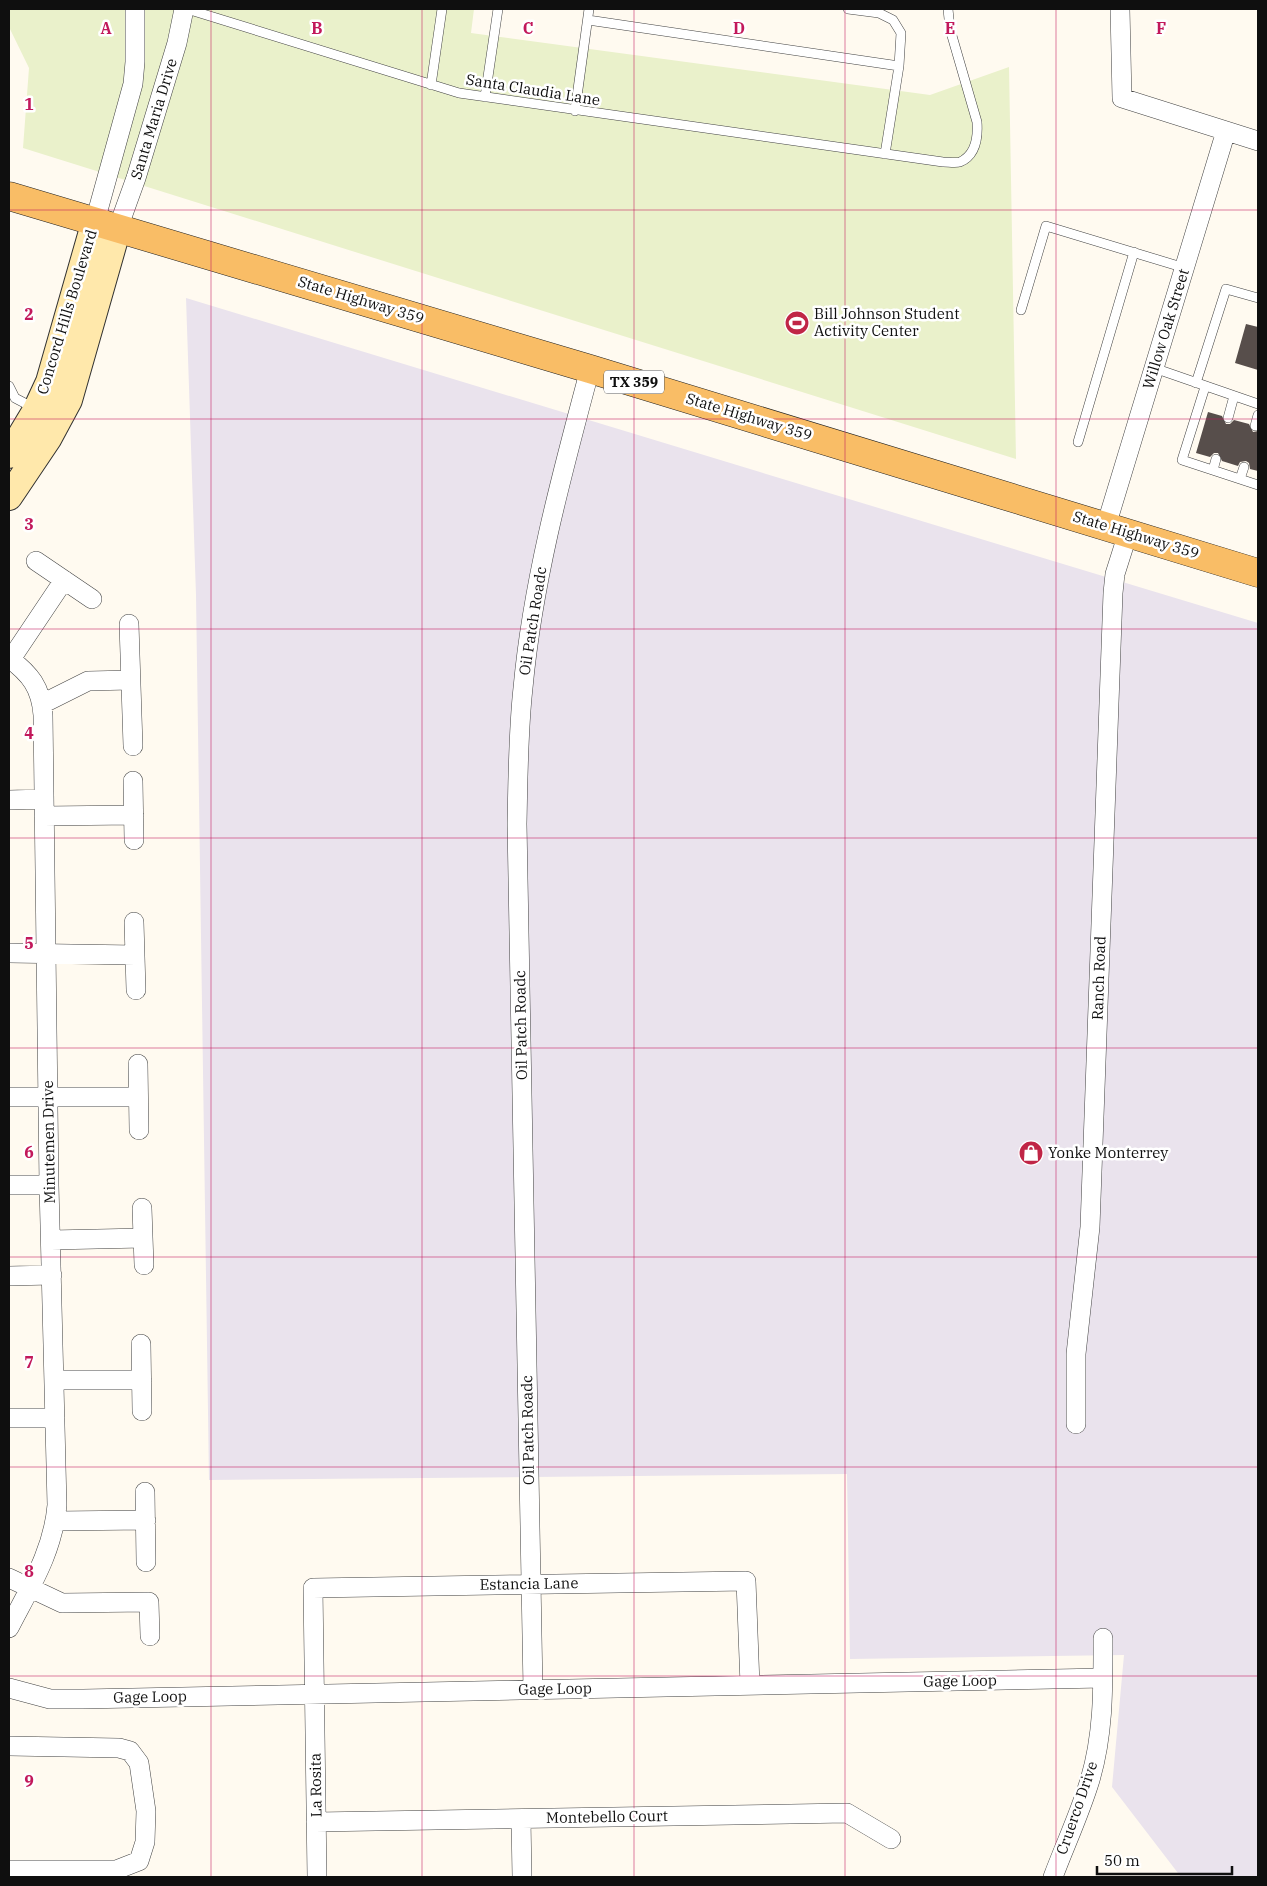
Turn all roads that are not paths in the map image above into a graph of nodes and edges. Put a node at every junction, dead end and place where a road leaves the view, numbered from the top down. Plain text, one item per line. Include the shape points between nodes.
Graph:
1 (135, 9) edge
2 (186, 9) edge
3 (442, 9) edge
4 (498, 9) edge
5 (589, 9) edge
6 (848, 9) edge
7 (948, 9) edge
8 (1120, 9) edge
9 (588, 20) junction
10 (899, 66) junction
11 (431, 85) junction
12 (485, 97) junction
13 (575, 111) junction
14 (1226, 131) junction
15 (1258, 141) edge
16 (885, 154) junction
17 (9, 196) edge
18 (106, 225) junction
19 (1134, 252) junction
20 (1185, 268) junction
21 (1258, 298) edge
22 (1021, 310) dead end
23 (1154, 368) junction
24 (590, 369) junction
25 (1201, 385) junction
26 (9, 386) edge
27 (1234, 396) junction
28 (1258, 404) edge
29 (48, 414) junction
30 (1258, 415) edge
31 (1228, 418) dead end
32 (1255, 426) dead end
33 (1078, 442) dead end
34 (9, 455) edge
35 (1216, 459) dead end
36 (1244, 467) dead end
37 (1213, 470) junction
38 (1240, 479) junction
39 (1258, 485) edge
40 (9, 497) edge
41 (1117, 530) junction
42 (36, 561) dead end
43 (1256, 570) edge
44 (64, 580) junction
45 (92, 599) dead end
46 (129, 624) dead end
47 (10, 658) edge
48 (130, 680) junction
49 (42, 704) junction
50 (132, 746) dead end
51 (133, 781) dead end
52 (9, 800) edge
53 (44, 807) junction
54 (134, 814) junction
55 (134, 840) dead end
56 (134, 922) dead end
57 (46, 952) junction
58 (9, 953) edge
59 (135, 955) junction
60 (136, 990) dead end
61 (138, 1064) dead end
62 (9, 1097) edge
63 (138, 1097) junction
64 (48, 1098) junction
65 (139, 1130) dead end
66 (9, 1185) edge
67 (50, 1185) junction
68 (142, 1208) dead end
69 (143, 1238) junction
70 (51, 1240) junction
71 (144, 1266) dead end
72 (52, 1275) junction
73 (9, 1276) edge
74 (141, 1344) dead end
75 (54, 1380) junction
76 (142, 1380) junction
77 (142, 1411) dead end
78 (9, 1418) edge
79 (55, 1418) junction
80 (1076, 1424) dead end
81 (145, 1492) dead end
82 (146, 1520) junction
83 (56, 1521) junction
84 (146, 1562) dead end
85 (9, 1578) edge
86 (531, 1584) junction
87 (29, 1589) junction
88 (9, 1628) edge
89 (150, 1636) dead end
90 (1103, 1638) dead end
91 (1103, 1678) junction
92 (750, 1685) junction
93 (9, 1688) edge
94 (533, 1689) junction
95 (314, 1693) junction
96 (9, 1746) edge
97 (521, 1819) junction
98 (316, 1822) junction
99 (891, 1839) dead end
100 (9, 1870) edge
101 (317, 1877) edge
102 (522, 1877) edge
103 (1053, 1877) edge

1 - 18 street, Santa Maria Drive via 136,62
2 - 11 lane, Santa Claudia Lane
2 - 18 street, Santa Maria Drive via 136,178
3 - 11 lane
4 - 12 lane
5 - 9 lane
6 - 10 lane via 879,13 893,20 901,33
7 - 16 lane, Santa Claudia Lane via 950,29 977,122 976,144 960,162
8 - 14 street via 1122,98
9 - 10 lane
9 - 13 lane
10 - 16 lane
11 - 12 lane, Santa Claudia Lane
12 - 13 lane, Santa Claudia Lane
13 - 16 lane, Santa Claudia Lane
14 - 15 street
14 - 20 street, Willow Oak Street
17 - 18 main road, State Highway 359 / TX 359
18 - 24 main road, State Highway 359 / TX 359
18 - 29 street, Concord Hills Boulevard via 49,382
19 - 20 lane
19 - 22 lane via 1046,226
19 - 33 lane
20 - 23 street, Willow Oak Street
21 - 25 lane via 1226,289
23 - 25 lane
23 - 41 street, Willow Oak Street
24 - 41 main road, State Highway 359 / TX 359
24 - 86 street, Oil Patch Roadc via 550,522 530,632 519,742 517,834
25 - 27 lane
25 - 37 lane via 1182,460
26 - 29 lane via 15,398
27 - 28 lane
27 - 31 lane
29 - 34 street, Concord Hills Boulevard
29 - 40 street, Concord Hills Boulevard
30 - 32 lane
35 - 37 lane
36 - 38 lane
37 - 38 lane
38 - 39 lane
41 - 43 main road, State Highway 359 / TX 359
41 - 80 street, Ranch Road via 1090,1227 1076,1354
42 - 44 street
44 - 45 street
44 - 47 street
46 - 48 street
47 - 49 street, Minutemen Drive via 34,680
48 - 49 street via 88,681
48 - 50 street
49 - 53 street, Minutemen Drive
51 - 54 street
52 - 53 street
53 - 54 street
53 - 57 street, Minutemen Drive
54 - 55 street
56 - 59 street
57 - 58 street
57 - 59 street
57 - 64 street, Minutemen Drive
59 - 60 street
61 - 63 street
62 - 64 street
63 - 64 street
63 - 65 street
64 - 67 street, Minutemen Drive
66 - 67 street
67 - 70 street, Minutemen Drive
68 - 69 street
69 - 70 street
69 - 71 street
70 - 72 street, Minutemen Drive
72 - 73 street
72 - 75 street, Minutemen Drive
74 - 76 street
75 - 76 street
75 - 79 street, Minutemen Drive
76 - 77 street
78 - 79 street
79 - 83 street, Minutemen Drive
81 - 82 street
82 - 83 street
82 - 84 street
83 - 87 street, Minutemen Drive via 48,1552
85 - 87 street
86 - 92 street, Estancia Lane via 746,1581
86 - 94 street, Oil Patch Roadc
86 - 95 street, Estancia Lane via 313,1588
87 - 88 street, Minutemen Drive
87 - 89 street via 62,1603 148,1602
90 - 91 street, Cruerco Drive
91 - 92 street, Gage Loop
91 - 103 street, Cruerco Drive via 1099,1739 1090,1779
92 - 94 street, Gage Loop
93 - 95 street, Gage Loop via 50,1699
94 - 95 street, Gage Loop
95 - 98 street, La Rosita
96 - 100 street via 119,1748 130,1751 140,1763 146,1811 145,1842 140,1861 116,1870
97 - 98 street, Montebello Court
97 - 99 street, Montebello Court via 847,1814
97 - 102 street
98 - 101 street, La Rosita

